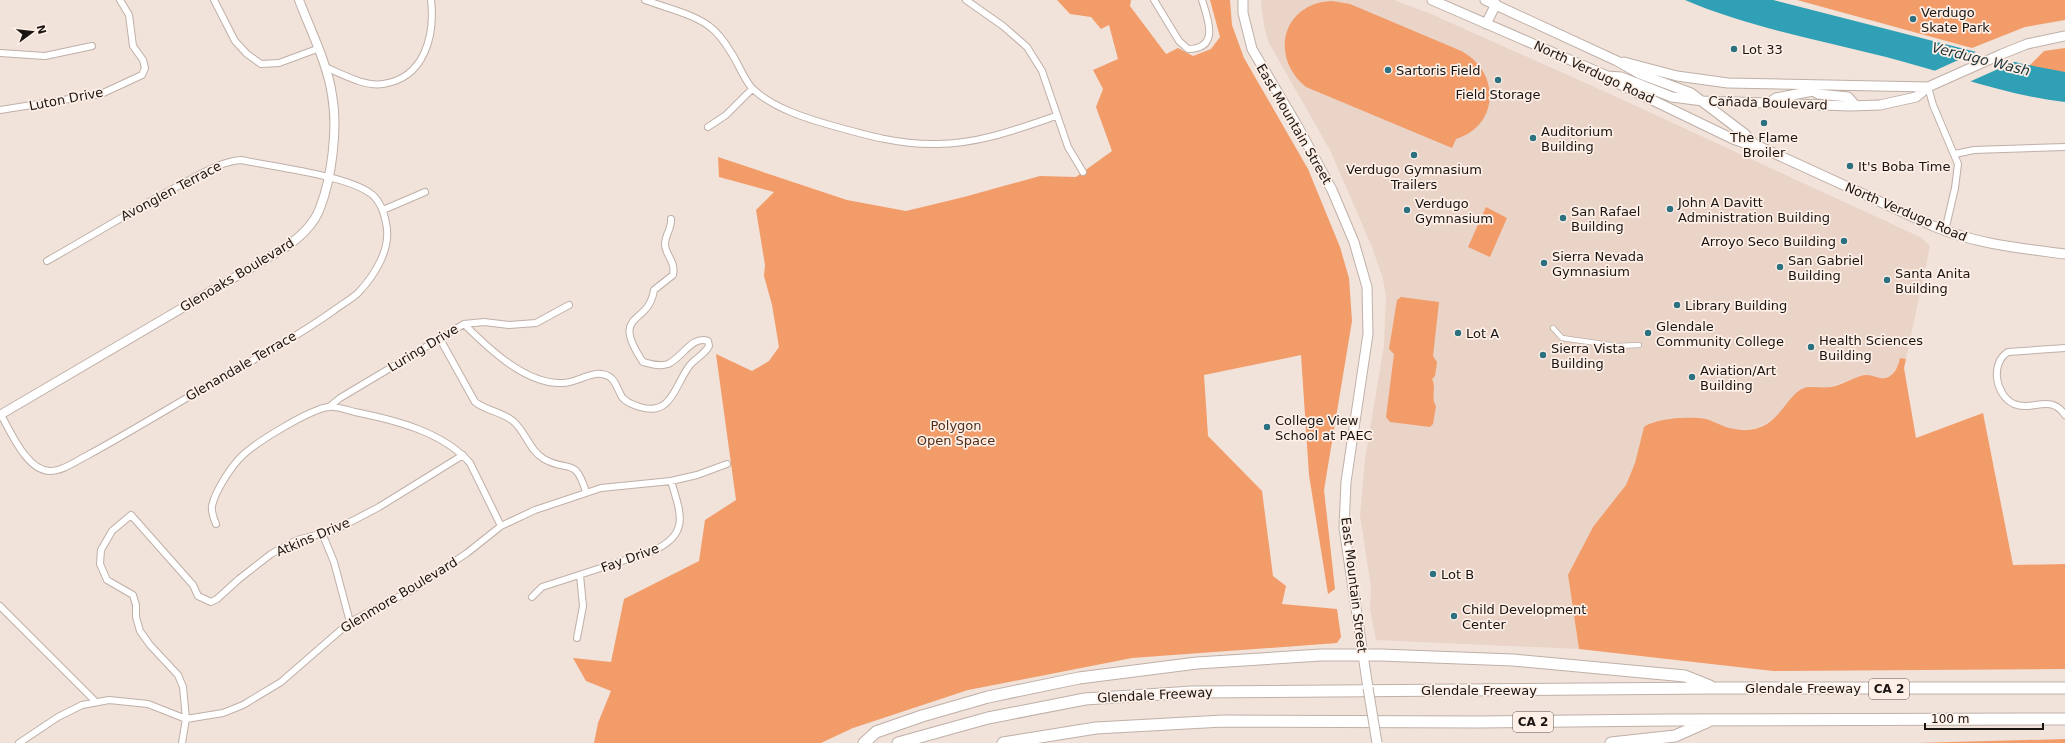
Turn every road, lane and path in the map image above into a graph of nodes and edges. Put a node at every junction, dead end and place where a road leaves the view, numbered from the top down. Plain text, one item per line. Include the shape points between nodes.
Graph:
1 (120, 0) edge
2 (214, 0) edge
3 (299, 0) edge
4 (431, 0) edge
5 (645, 0) edge
6 (966, 0) edge
7 (1154, 0) edge
8 (1202, 0) edge
9 (1243, 0) edge
10 (1432, 0) edge
11 (1485, 0) edge
12 (1496, 4) junction
13 (1486, 24) junction
14 (2065, 36) edge
15 (92, 46) dead end
16 (317, 48) junction
17 (0, 53) edge
18 (1617, 61) junction
19 (325, 67) junction
20 (1607, 76) junction
21 (1928, 87) junction
22 (752, 89) junction
23 (1813, 89) junction
24 (1703, 101) junction
25 (1768, 103) junction
26 (1856, 106) junction
27 (0, 110) edge
28 (1056, 116) junction
29 (708, 127) dead end
30 (1754, 144) junction
31 (2065, 147) edge
32 (1956, 154) junction
33 (1083, 172) dead end
34 (328, 178) junction
35 (424, 192) dead end
36 (383, 210) junction
37 (671, 219) dead end
38 (1945, 231) junction
39 (2065, 254) edge
40 (47, 261) dead end
41 (569, 305) dead end
42 (464, 324) junction
43 (1553, 328) dead end
44 (440, 339) junction
45 (1639, 345) dead end
46 (2065, 348) edge
47 (329, 407) junction
48 (2065, 414) edge
49 (0, 415) edge
50 (463, 455) junction
51 (727, 464) dead end
52 (671, 481) junction
53 (586, 492) junction
54 (216, 524) dead end
55 (501, 526) junction
56 (322, 534) junction
57 (580, 575) junction
58 (532, 596) dead end
59 (0, 606) edge
60 (350, 622) junction
61 (577, 638) dead end
62 (1362, 654) junction
63 (1714, 688) junction
64 (2065, 688) edge
65 (96, 702) junction
66 (186, 719) junction
67 (1712, 719) junction
68 (2065, 719) edge
69 (19, 743) edge
70 (182, 743) edge
71 (864, 743) edge
72 (898, 743) edge
73 (1003, 743) edge
74 (1377, 743) edge
75 (1611, 743) edge

1 - 27 street, Luton Drive via 129,15 133,46 143,60 145,68 142,74 101,94
2 - 16 street via 235,41 261,64 278,63
3 - 16 street, Glenoaks Boulevard
4 - 19 street via 433,20 428,47 415,67 400,78 383,84 365,82
5 - 22 street via 710,26 725,42
6 - 28 street via 1027,47 1042,71
7 - 8 street via 1179,41 1188,49 1198,49 1206,43 1209,34
9 - 62 main road, East Mountain Street via 1243,13 1252,49 1332,190 1354,242 1367,288 1368,334 1346,482 1344,528
10 - 13 main road, North Verdugo Road
11 - 12 main road, North Verdugo Road
12 - 13 main road
12 - 18 main road, North Verdugo Road
13 - 20 main road, North Verdugo Road
14 - 21 main road, Cañada Boulevard via 2027,44
15 - 17 street via 45,56
16 - 19 street, Glenoaks Boulevard
18 - 23 main road, Cañada Boulevard via 1676,76 1715,82
18 - 24 main road, North Verdugo Road via 1644,76 1684,89
19 - 34 street, Glenoaks Boulevard via 332,95 334,137
20 - 24 main road, Cañada Boulevard via 1621,77 1672,97
20 - 30 main road, North Verdugo Road via 1733,139
21 - 23 main road, Cañada Boulevard
21 - 26 main road, Cañada Boulevard via 1921,95 1904,101
21 - 32 street
22 - 28 street via 773,103 814,120 876,138 902,142 937,144 977,140
22 - 29 street via 726,115
23 - 25 main road via 1776,98
23 - 26 main road via 1818,94 1848,97
24 - 25 main road, Cañada Boulevard
24 - 30 main road, North Verdugo Road
25 - 26 main road, Cañada Boulevard
28 - 33 street via 1068,147
30 - 38 main road, North Verdugo Road
31 - 32 street via 1974,150
32 - 38 street via 1958,169
34 - 36 street, Glenandale Terrace via 347,182 370,194
34 - 40 street, Avonglen Terrace via 241,160 230,161 164,193
34 - 49 street, Glenoaks Boulevard via 320,209 293,243
35 - 36 street
36 - 49 street, Glenandale Terrace via 388,230 387,242 371,278 357,294 315,324 62,469 40,470 30,462
37 - 42 street via 672,224 665,245 674,268 673,275 654,290 653,299 630,325 629,334 643,362 655,366 668,364 696,340 708,342 709,346 704,354 691,364 668,404 645,408 630,403 622,398 617,384 609,376 600,373 574,382 561,383 521,371 493,352
38 - 39 main road, North Verdugo Road via 1992,244
41 - 42 street, Luring Drive via 536,323
42 - 44 street, Luring Drive
43 - 45 street via 1562,338 1617,346
44 - 47 street, Luring Drive
44 - 53 street via 476,402 484,409 506,416 515,422 535,452 544,459 574,469 580,474
46 - 48 street via 2008,352 2002,357 1996,377 2000,390 2012,403 2020,406 2041,403 2055,405
47 - 50 street via 383,417 420,430 445,442
47 - 54 street, Luring Drive via 297,421 243,455 217,493 212,507
50 - 55 street via 479,479
50 - 56 street, Atkins Drive via 379,507
51 - 52 street, Glenmore Boulevard
52 - 53 street, Glenmore Boulevard via 601,488
52 - 57 street, Fay Drive via 680,514 676,535 667,544
53 - 55 street, Glenmore Boulevard via 535,510
55 - 60 street, Glenmore Boulevard via 467,553 410,591
56 - 60 street via 334,562
56 - 66 street, Atkins Drive via 297,540 271,554 211,602 198,596 193,585 131,515 112,531 101,550 100,564 107,580 133,595 140,631 178,675 183,687
57 - 58 street, Fay Drive via 542,588
57 - 61 street via 583,606
59 - 65 street
60 - 66 street, Glenmore Boulevard via 281,682 243,705 223,713
62 - 63 highway via 1513,660 1685,676
62 - 71 highway via 1197,663 1079,678 988,697 922,716 876,732
62 - 74 main road, East Mountain Street, bridge
63 - 64 highway, Glendale Freeway / CA 2
63 - 72 highway, Glendale Freeway / CA 2 via 1192,692 1085,700 988,718
65 - 66 street via 120,700 148,704
65 - 69 street via 82,705 58,717
66 - 70 street
67 - 68 highway, CA 2
67 - 73 highway, CA 2 via 1479,722 1223,721 1096,728
67 - 75 highway via 1675,736

